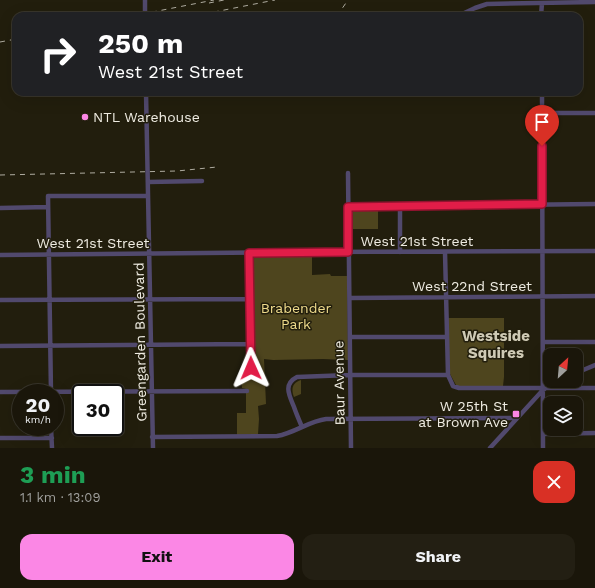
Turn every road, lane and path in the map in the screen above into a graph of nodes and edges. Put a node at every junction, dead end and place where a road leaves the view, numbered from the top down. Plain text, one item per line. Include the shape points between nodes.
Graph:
1 (145, 0) edge
2 (542, 2) junction
3 (595, 2) edge
4 (145, 12) edge
5 (466, 12) edge
6 (542, 12) edge
7 (146, 96) edge
8 (542, 96) edge
9 (542, 113) junction
10 (595, 113) edge
11 (348, 173) dead end
12 (202, 181) dead end
13 (148, 182) junction
14 (148, 196) junction
15 (542, 204) junction
16 (595, 204) edge
17 (400, 206) junction
18 (48, 207) junction
19 (348, 207) junction
20 (0, 208) edge
21 (595, 251) edge
22 (348, 252) junction
23 (400, 252) junction
24 (445, 252) junction
25 (542, 252) junction
26 (249, 253) junction
27 (49, 254) junction
28 (149, 254) junction
29 (0, 255) edge
30 (542, 296) junction
31 (595, 296) edge
32 (446, 297) junction
33 (350, 298) junction
34 (150, 299) junction
35 (250, 299) junction
36 (0, 300) edge
37 (50, 300) junction
38 (350, 337) junction
39 (446, 337) junction
40 (543, 342) junction
41 (595, 342) edge
42 (250, 344) junction
43 (150, 345) junction
44 (0, 346) edge
45 (50, 346) junction
46 (595, 364) edge
47 (251, 368) dead end
48 (583, 370) edge
49 (350, 375) junction
50 (448, 375) junction
51 (51, 384) edge
52 (595, 388) edge
53 (544, 389) junction
54 (151, 391) junction
55 (247, 391) dead end
56 (0, 392) edge
57 (12, 392) edge
58 (64, 392) edge
59 (544, 396) edge
60 (517, 418) junction
61 (350, 419) junction
62 (302, 427) junction
63 (583, 433) edge
64 (595, 433) edge
65 (543, 436) edge
66 (152, 437) junction
67 (0, 438) edge
68 (52, 438) joint
69 (52, 448) edge
70 (153, 448) edge
71 (351, 448) edge
72 (490, 448) edge
73 (543, 448) edge

1 - 4 street
2 - 3 street
2 - 5 street via 487,4
2 - 6 street
7 - 13 street, Greengarden Boulevard
8 - 9 street
9 - 10 street
9 - 15 street
11 - 19 street, Baur Avenue
12 - 13 street
13 - 14 street, Greengarden Boulevard
14 - 18 street via 48,196
14 - 28 street, Greengarden Boulevard
15 - 16 street
15 - 17 street
15 - 25 street
17 - 19 street
17 - 23 street
18 - 20 street
18 - 27 street
19 - 22 street, Baur Avenue
21 - 25 street, West 21st Street
22 - 23 street, West 21st Street
22 - 26 street, West 21st Street
22 - 33 street, Baur Avenue
23 - 24 street, West 21st Street
24 - 25 street, West 21st Street
24 - 32 street
25 - 30 street
26 - 28 street, West 21st Street
26 - 35 street
27 - 28 street, West 21st Street
27 - 29 street, West 21st Street
27 - 37 street
28 - 34 street, Greengarden Boulevard
30 - 31 street, West 22nd Street
30 - 32 street, West 22nd Street
30 - 40 street
32 - 33 street, West 22nd Street
32 - 39 street
33 - 38 street, Baur Avenue
34 - 35 street
34 - 37 street
34 - 43 street, Greengarden Boulevard
35 - 42 street
36 - 37 street
37 - 45 street
38 - 39 street
38 - 49 street, Baur Avenue
39 - 50 street
40 - 41 street
40 - 53 street
42 - 43 street
42 - 47 street
43 - 45 street
43 - 54 street, Greengarden Boulevard
44 - 45 street
45 - 51 street
46 - 48 street
49 - 50 street
49 - 61 street, Baur Avenue
49 - 62 street via 299,376 292,380 288,387 289,394
50 - 53 street via 451,384 459,388
52 - 53 street
53 - 59 street
53 - 60 street
54 - 55 street
54 - 58 street
54 - 66 street, Greengarden Boulevard
56 - 57 street
60 - 61 street
60 - 72 street
61 - 62 street via 322,420
61 - 71 street, Baur Avenue
62 - 66 street via 272,436
63 - 64 street
65 - 73 street
66 - 70 street, Greengarden Boulevard
67 - 68 street
68 - 69 street

